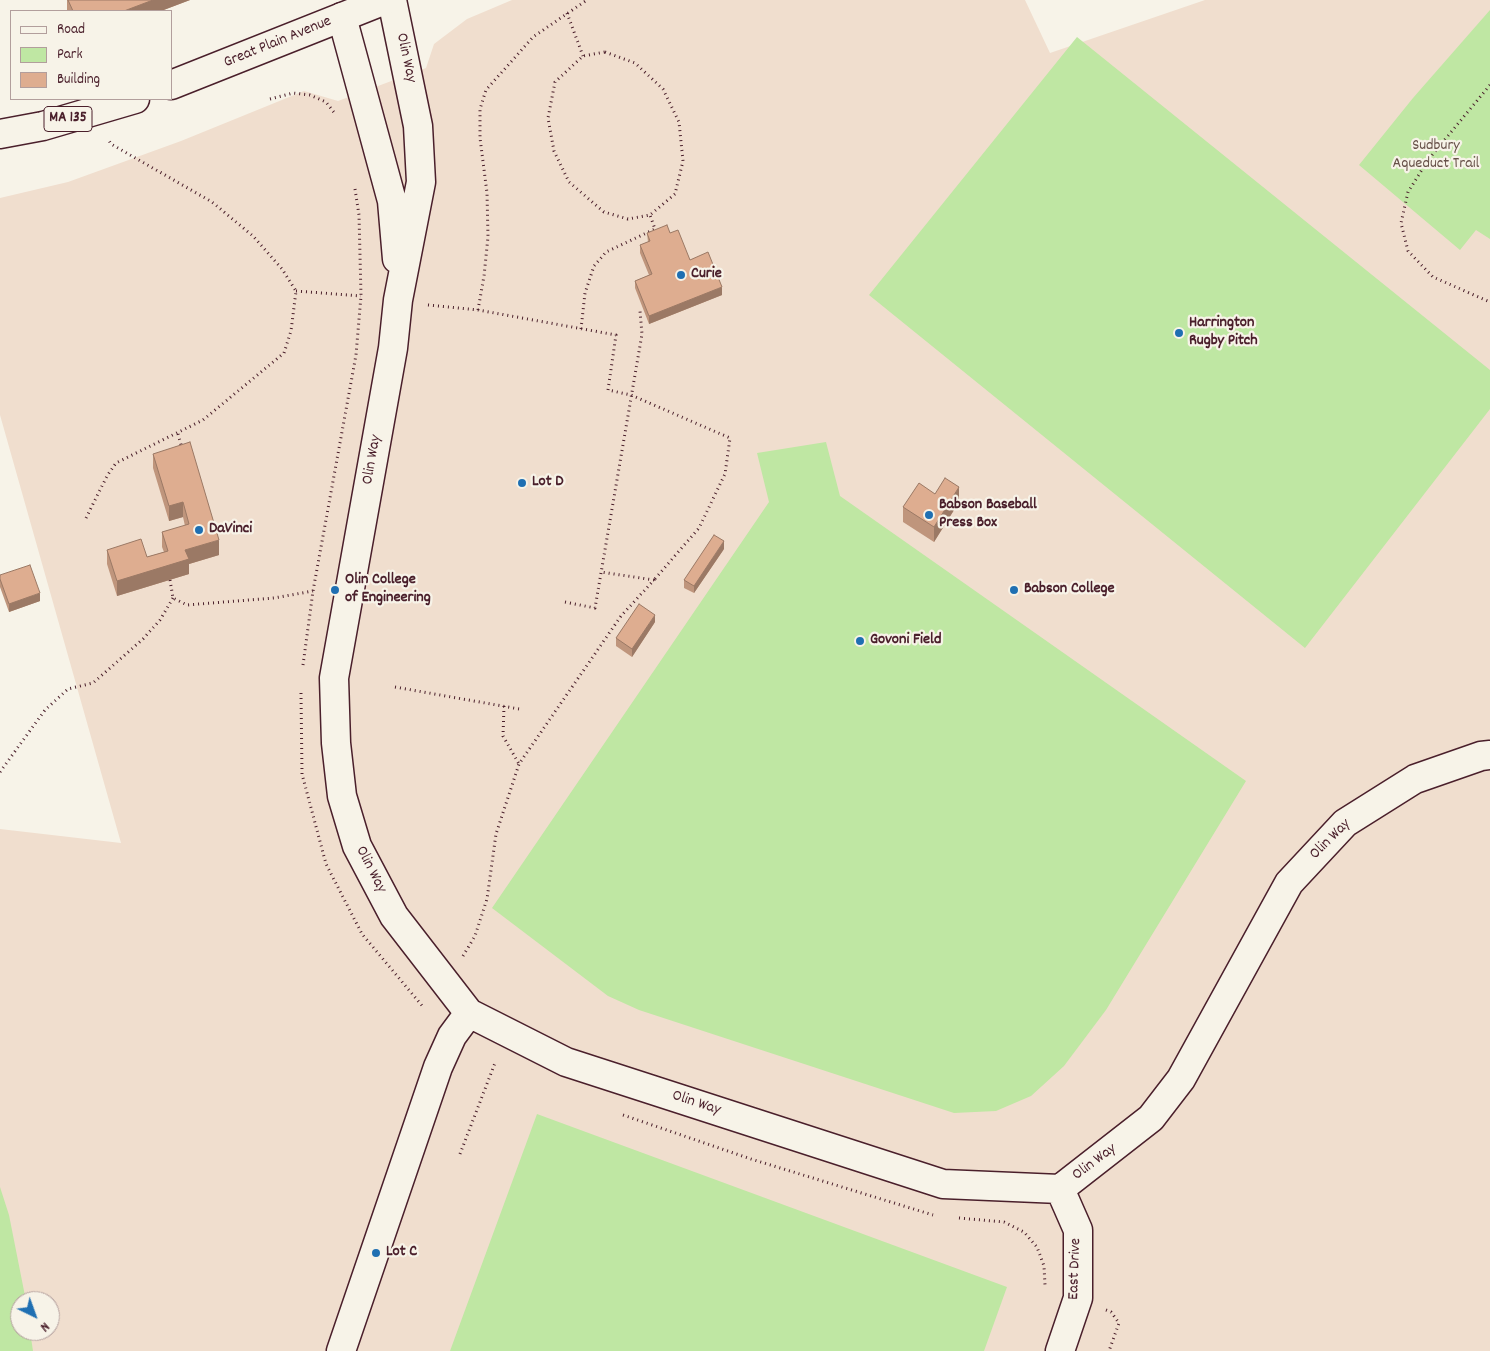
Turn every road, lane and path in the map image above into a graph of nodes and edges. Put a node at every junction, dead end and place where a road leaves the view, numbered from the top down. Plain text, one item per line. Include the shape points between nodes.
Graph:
1 (385, 0) edge
2 (392, 0) edge
3 (587, 0) edge
4 (351, 9) edge
5 (566, 12) junction
6 (582, 56) junction
7 (172, 85) edge
8 (1490, 85) edge
9 (270, 99) dead end
10 (132, 100) edge
11 (92, 113) junction
12 (338, 124) dead end
13 (0, 134) edge
14 (353, 180) dead end
15 (650, 215) junction
16 (296, 292) junction
17 (361, 296) junction
18 (411, 299) junction
19 (1490, 302) edge
20 (478, 310) junction
21 (640, 311) dead end
22 (581, 329) junction
23 (631, 395) junction
24 (178, 434) junction
25 (182, 450) edge
26 (86, 518) dead end
27 (600, 572) junction
28 (170, 580) edge
29 (654, 580) junction
30 (314, 591) junction
31 (173, 598) junction
32 (564, 602) dead end
33 (303, 667) dead end
34 (301, 686) dead end
35 (395, 687) dead end
36 (504, 706) junction
37 (519, 710) dead end
38 (1490, 755) edge
39 (519, 764) junction
40 (0, 772) edge
41 (460, 960) dead end
42 (469, 1013) junction
43 (452, 1036) junction
44 (495, 1063) junction
45 (503, 1067) dead end
46 (619, 1114) dead end
47 (460, 1154) dead end
48 (1060, 1189) junction
49 (938, 1216) dead end
50 (956, 1217) dead end
51 (1078, 1298) junction
52 (341, 1351) edge
53 (1060, 1351) edge
54 (1109, 1351) edge

1 - 4 street, Great Plain Avenue
2 - 18 street, Olin Way via 418,126 421,158
3 - 5 path
4 - 7 street, Great Plain Avenue
4 - 18 street, Olin Way
5 - 6 path
5 - 20 path via 534,36 486,90 480,109 488,237
6 - 15 path via 555,82 548,118 554,150 569,182 604,212 628,219
6 - 15 path via 605,52 635,63 663,89 679,122 683,161 675,194
8 - 19 path via 1428,160 1408,192 1401,223 1408,251 1432,277
9 - 12 path via 293,93 310,94 326,102 336,115
10 - 11 street, MA 135
11 - 13 street, MA 135
11 - 16 path via 111,144 212,202 252,236 282,269
14 - 17 path via 359,215
15 - 22 path via 655,229 606,252 594,266 585,293
16 - 17 path
16 - 24 path via 284,353 202,420
17 - 30 path via 356,355
18 - 20 path
18 - 42 street, Olin Way via 391,358 334,678 336,743 342,796 357,846 394,916
20 - 22 path
21 - 23 path via 642,334
22 - 23 path via 616,335 608,390
23 - 27 path
23 - 29 path via 730,438 725,474 699,528
24 - 25 path
24 - 26 path via 116,463
27 - 29 path
27 - 32 path via 595,608
28 - 31 path
29 - 39 path via 621,616
30 - 31 path via 274,598 187,605
30 - 33 path
31 - 40 path via 160,620 108,671 93,683 68,689 45,710
34 - 43 path via 302,774 326,864 362,934 416,1000
35 - 36 path
36 - 37 path
36 - 39 path via 503,736
38 - 48 street, Olin Way via 1415,779 1345,822 1289,883 1181,1079 1157,1110 1122,1142
39 - 41 path via 496,834 487,899 475,936
42 - 43 street
42 - 48 street, Olin Way via 566,1062 943,1184
43 - 44 path
43 - 52 street via 435,1076
44 - 45 path
44 - 47 path
46 - 49 path via 760,1162
48 - 51 street, East Drive via 1078,1230
50 - 51 path via 1004,1222 1024,1232 1037,1248 1044,1266 1045,1290
51 - 53 street, East Drive
51 - 54 path via 1111,1312 1119,1323

